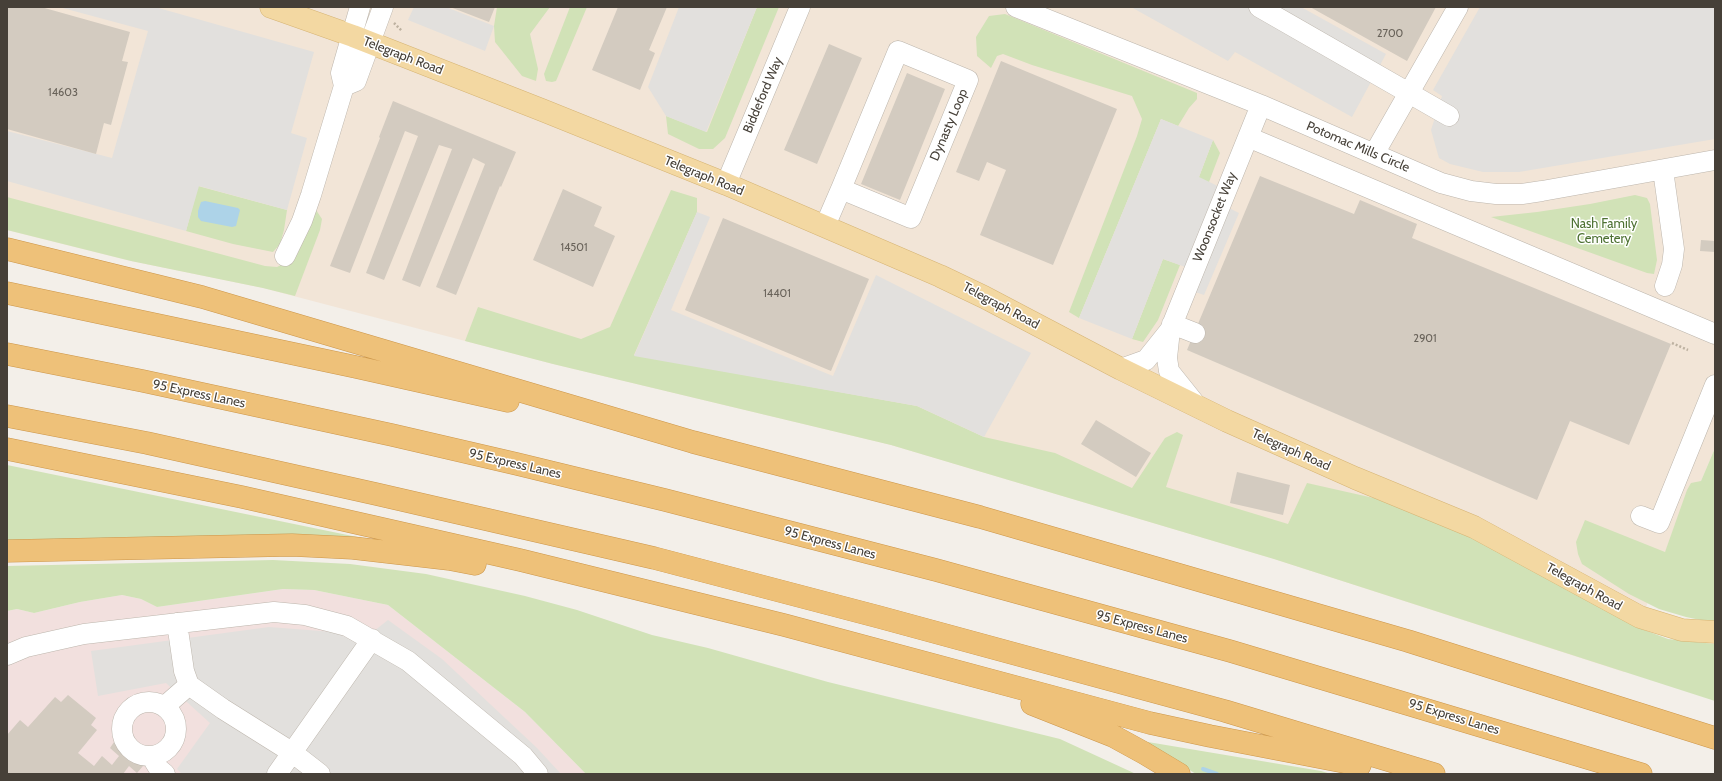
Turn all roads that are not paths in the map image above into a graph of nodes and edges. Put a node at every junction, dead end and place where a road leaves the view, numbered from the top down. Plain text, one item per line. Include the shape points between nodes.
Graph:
1 (272, 7) edge
2 (360, 7) edge
3 (800, 7) edge
4 (1016, 7) edge
5 (1259, 7) edge
6 (1458, 7) edge
7 (1048, 13) edge
8 (387, 14) edge
9 (361, 39) junction
10 (1409, 93) junction
11 (1261, 105) junction
12 (1449, 116) dead end
13 (1248, 137) junction
14 (1374, 154) junction
15 (1715, 160) edge
16 (1663, 170) junction
17 (726, 184) junction
18 (841, 189) junction
19 (825, 226) junction
20 (7, 250) edge
21 (284, 256) dead end
22 (1665, 286) dead end
23 (7, 293) edge
24 (1171, 327) junction
25 (1194, 333) dead end
26 (1715, 334) edge
27 (7, 354) edge
28 (1121, 369) junction
29 (1715, 385) edge
30 (1197, 406) junction
31 (7, 416) edge
32 (693, 442) junction
33 (7, 449) edge
34 (1641, 516) dead end
35 (7, 551) edge
36 (656, 594) junction
37 (177, 623) junction
38 (1715, 632) edge
39 (372, 639) junction
40 (7, 655) edge
41 (927, 663) junction
42 (189, 685) junction
43 (165, 706) junction
44 (1715, 738) edge
45 (293, 753) junction
46 (151, 756) junction
47 (165, 774) edge
48 (277, 774) edge
49 (320, 774) edge
50 (538, 774) edge
51 (1179, 774) edge
52 (1408, 774) edge
53 (1434, 774) edge
54 (1641, 774) edge

1 - 9 main road, Telegraph Road
2 - 9 street
3 - 17 street, Biddeford Way
4 - 7 street, Potomac Mills Circle
5 - 10 street
6 - 10 street
7 - 11 street, Potomac Mills Circle
8 - 9 street
9 - 17 main road, Telegraph Road
9 - 21 street via 341,73 344,86 311,195
10 - 12 street
10 - 14 street
11 - 13 street, Woonsocket Way
11 - 14 street, Potomac Mills Circle
13 - 24 street, Woonsocket Way
13 - 26 street
14 - 16 street, Potomac Mills Circle via 1441,183 1496,194 1522,194
15 - 16 street, Potomac Mills Circle
16 - 22 street via 1674,250
17 - 19 main road, Telegraph Road
18 - 18 street, Dynasty Loop via 898,51 968,80 911,218
18 - 19 street, Dynasty Loop
19 - 28 main road, Telegraph Road via 957,283
20 - 32 highway via 202,297
23 - 32 highway via 364,368
24 - 25 street
24 - 28 street, Woonsocket Way via 1146,360
24 - 30 street, Woonsocket Way via 1167,358 1169,370
27 - 54 highway, 95 Express Lanes via 392,435 665,500 936,570 1230,651
28 - 30 main road, Telegraph Road
29 - 34 street via 1659,523
30 - 38 main road, Telegraph Road via 1314,461 1474,527 1640,617 1682,630
31 - 53 highway via 147,443 661,560 1225,711
32 - 44 highway via 980,518 1408,641
33 - 36 highway via 377,527
35 - 36 highway via 292,545 353,548 449,559
36 - 41 highway
37 - 39 street via 274,612 305,615 347,626
37 - 40 street via 84,634 26,647
37 - 42 street via 184,671
39 - 45 street
39 - 50 street via 408,661 523,756
41 - 51 highway via 1113,736
41 - 52 highway via 1150,723
42 - 43 street
42 - 45 street
43 - 46 street via 174,719 176,733 171,745
43 - 46 street via 155,702 141,703 129,710 123,721 122,729 126,743 137,753
45 - 48 street
45 - 49 street
46 - 47 street

